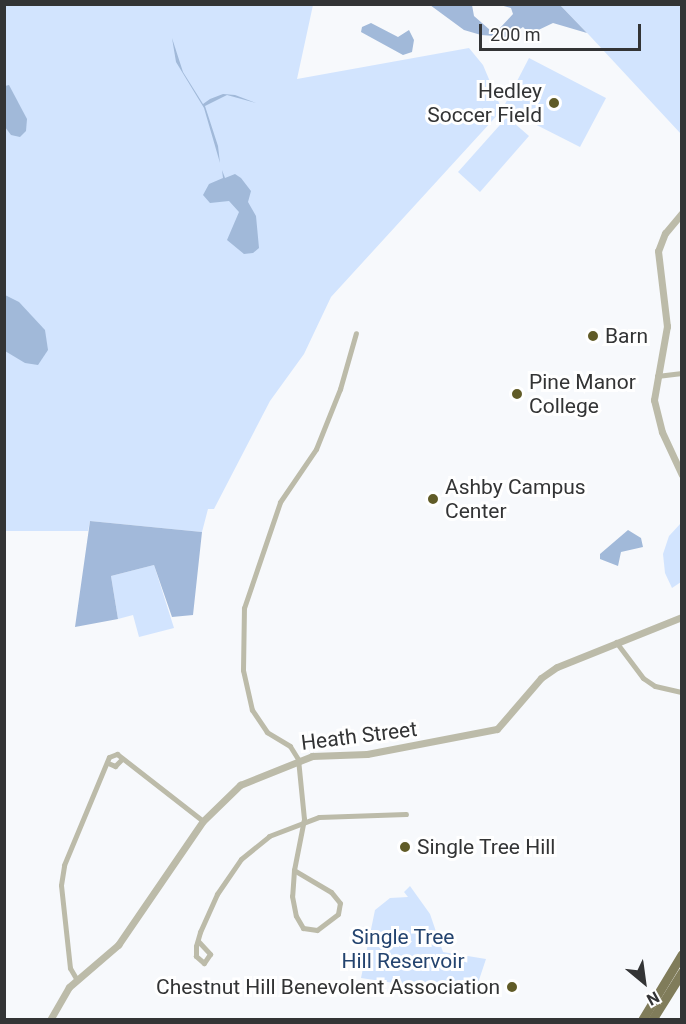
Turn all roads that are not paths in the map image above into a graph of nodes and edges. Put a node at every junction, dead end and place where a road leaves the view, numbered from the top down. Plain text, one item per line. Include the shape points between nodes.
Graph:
1 (681, 213) edge
2 (356, 333) dead end
3 (681, 373) edge
4 (657, 376) junction
5 (681, 475) edge
6 (681, 617) edge
7 (616, 642) junction
8 (681, 692) edge
9 (298, 759) junction
10 (121, 760) junction
11 (108, 763) junction
12 (406, 814) dead end
13 (304, 819) junction
14 (203, 821) junction
15 (294, 870) junction
16 (198, 941) dead end
17 (681, 954) edge
18 (681, 972) edge
19 (77, 980) junction
20 (50, 1020) edge
21 (642, 1020) edge
22 (652, 1020) edge

1 - 4 street via 665,233 658,251 667,326
2 - 9 street via 340,389 316,449 274,514 244,608 243,670 252,710 267,732 290,746
3 - 4 street
4 - 5 street via 655,410
6 - 7 street, Heath Street
7 - 8 street via 643,678 655,686
7 - 9 street, Heath Street via 549,672 497,729 382,752
9 - 13 street
9 - 14 street, Heath Street via 240,785
10 - 11 street via 115,765
10 - 11 street via 113,754
10 - 14 street
11 - 19 street via 69,848 61,885 70,968
12 - 13 street via 335,814
13 - 15 street
13 - 16 street via 269,836 241,860 217,894
14 - 19 street, Heath Street via 118,945
15 - 15 street via 339,901 338,915 318,930 308,930 298,922 292,896
17 - 21 highway
18 - 22 highway
19 - 20 street, Heath Street via 61,998

